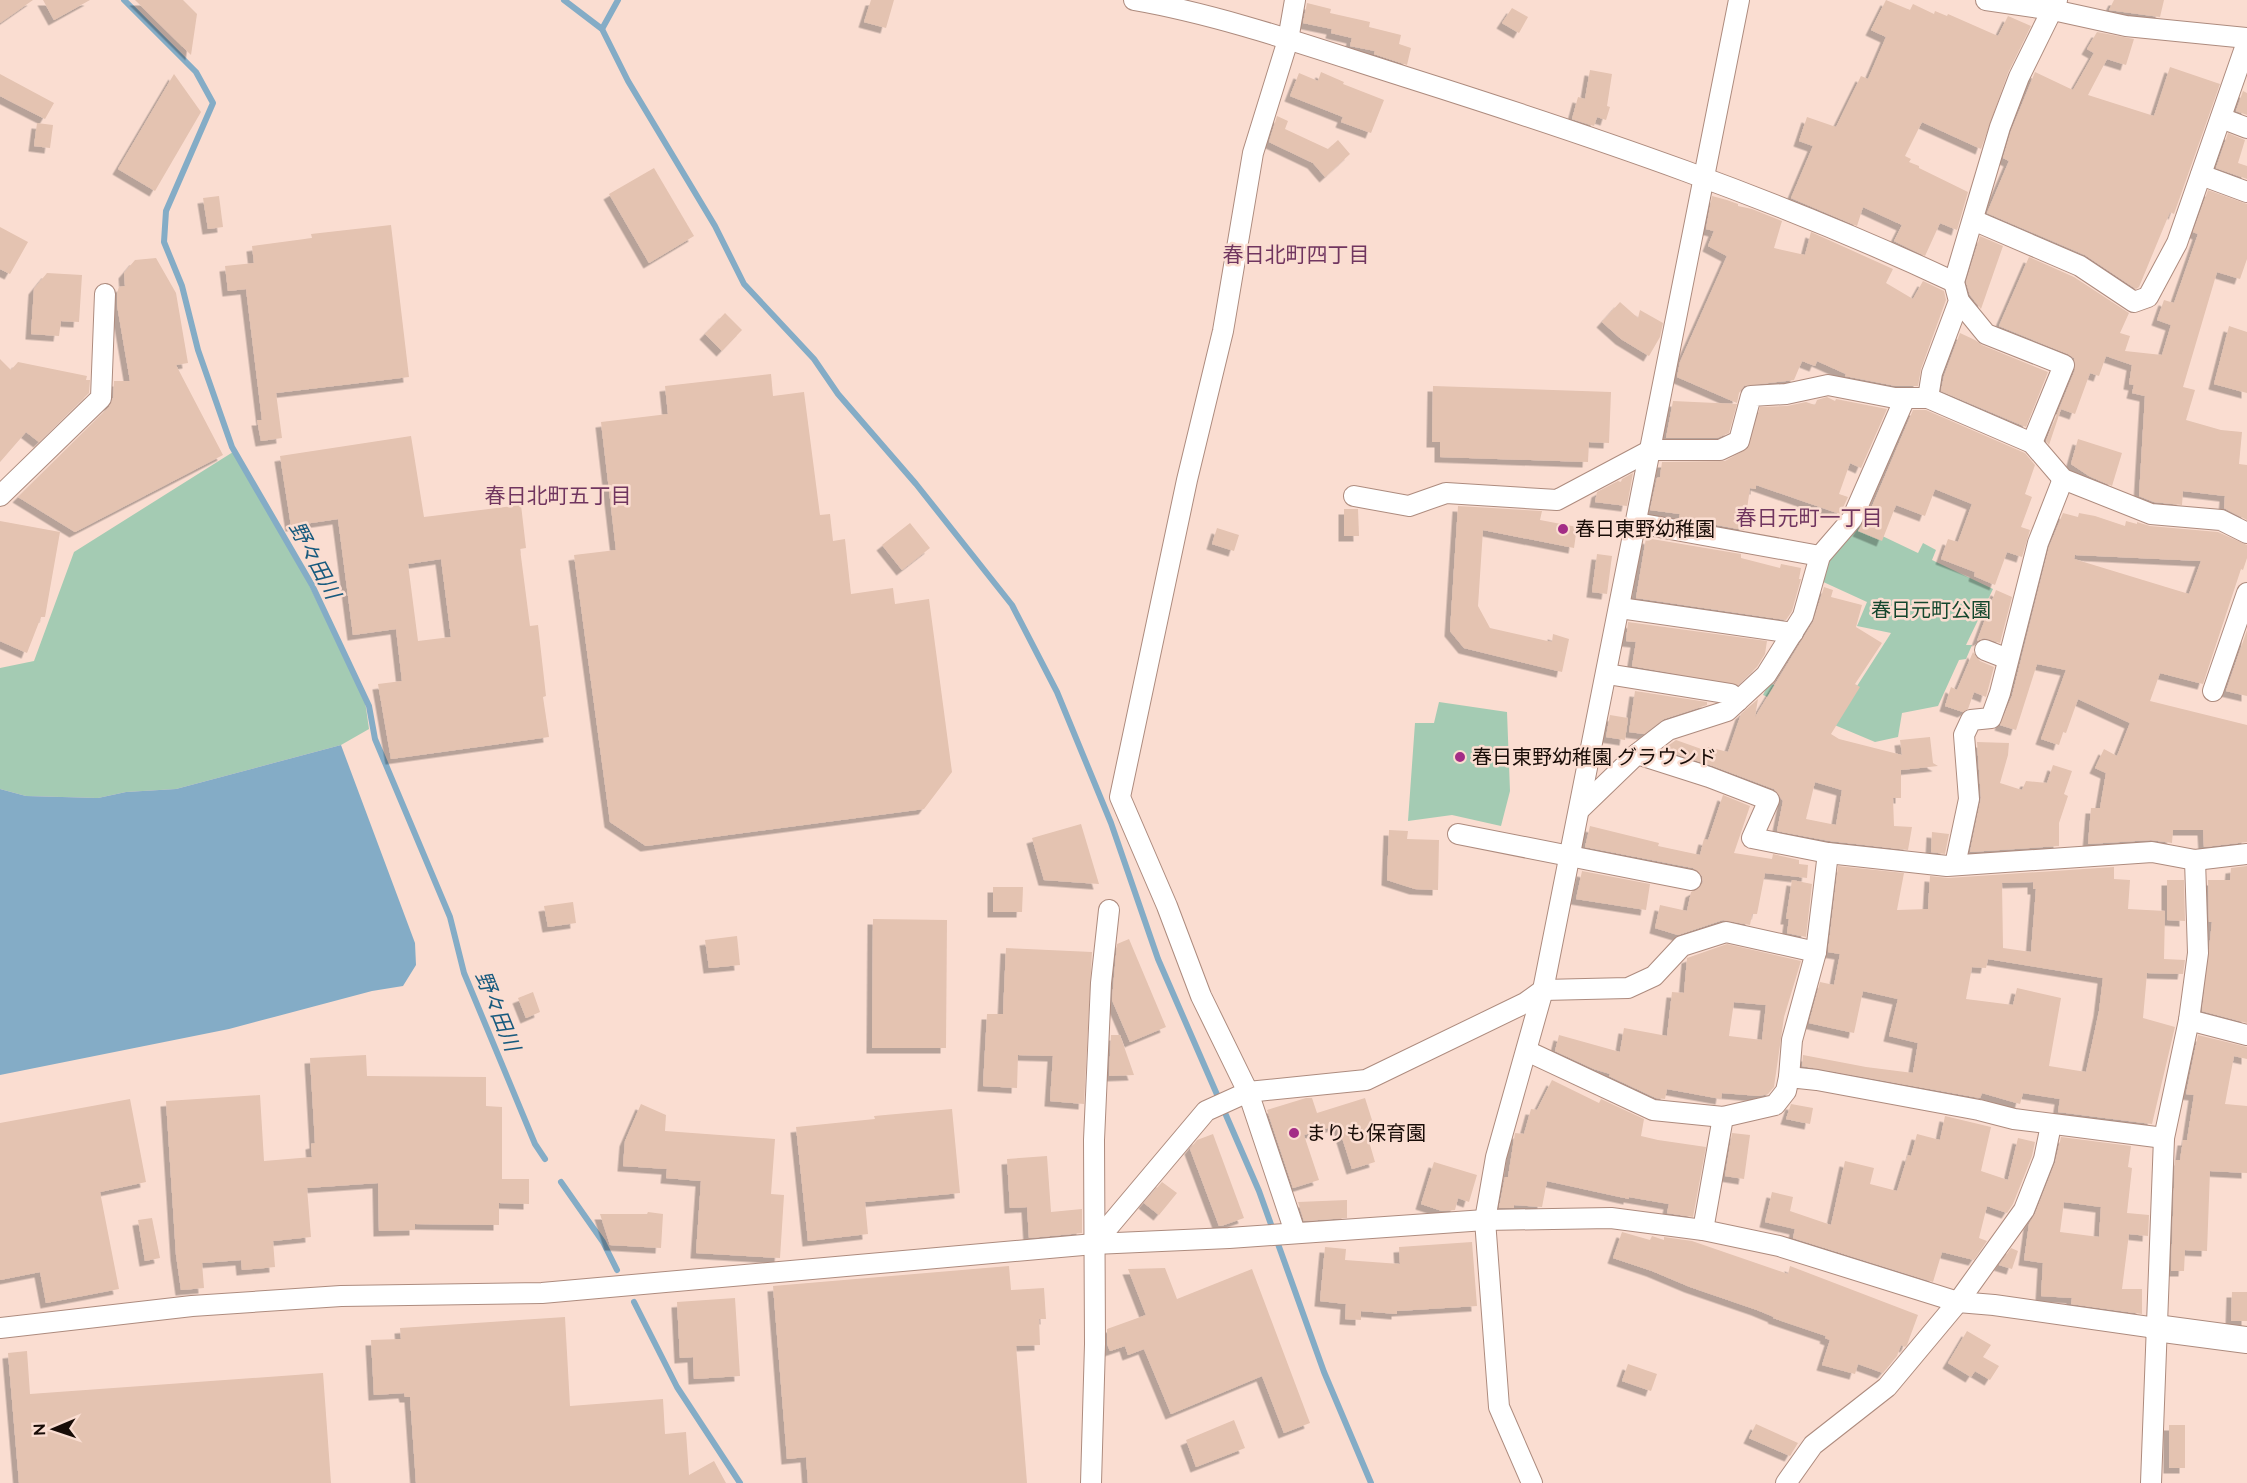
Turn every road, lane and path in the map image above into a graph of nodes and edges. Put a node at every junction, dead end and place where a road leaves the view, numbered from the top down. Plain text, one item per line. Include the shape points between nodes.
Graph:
1 (1134, 0) edge
2 (1295, 0) edge
3 (1739, 0) edge
4 (1986, 0) edge
5 (2055, 5) edge
6 (2247, 38) edge
7 (1288, 40) junction
8 (2247, 42) edge
9 (2221, 118) junction
10 (2247, 128) edge
11 (2201, 175) junction
12 (1704, 177) junction
13 (2247, 192) edge
14 (1973, 220) junction
15 (1956, 291) junction
16 (105, 294) dead end
17 (1905, 398) junction
18 (1928, 398) junction
19 (2032, 442) junction
20 (1651, 450) junction
21 (2063, 479) junction
22 (0, 496) edge
23 (1354, 496) dead end
24 (1637, 524) junction
25 (2247, 533) edge
26 (1820, 556) junction
27 (2247, 593) edge
28 (1620, 608) junction
29 (1792, 633) junction
30 (1985, 650) dead end
31 (2008, 659) junction
32 (1607, 674) junction
33 (2213, 691) dead end
34 (1738, 701) junction
35 (1637, 754) junction
36 (1581, 808) junction
37 (1458, 834) dead end
38 (1828, 853) junction
39 (2247, 854) edge
40 (1571, 857) junction
41 (2195, 860) junction
42 (1955, 865) junction
43 (1691, 880) dead end
44 (1109, 910) dead end
45 (1816, 952) junction
46 (1544, 990) junction
47 (2189, 1020) junction
48 (2247, 1035) edge
49 (1527, 1051) junction
50 (1789, 1077) junction
51 (1243, 1094) junction
52 (1723, 1117) junction
53 (2051, 1125) junction
54 (2164, 1138) junction
55 (1485, 1220) junction
56 (1702, 1230) junction
57 (1291, 1232) junction
58 (1094, 1244) junction
59 (1958, 1302) junction
60 (0, 1328) edge
61 (2156, 1328) junction
62 (2247, 1340) edge
63 (1091, 1483) edge
64 (1532, 1483) edge
65 (1786, 1483) edge
66 (2151, 1483) edge

1 - 7 street
2 - 7 street
3 - 12 street
4 - 5 street
5 - 6 street via 2126,26
5 - 14 street via 2016,85
7 - 12 street via 1566,128
7 - 51 street via 1253,153 1222,331 1120,797
8 - 9 street
9 - 10 street
9 - 11 street
11 - 13 street
11 - 14 street via 2178,243 2148,297 2134,302 2080,266
12 - 15 street via 1823,223
12 - 20 street
14 - 15 street
15 - 18 street
15 - 19 street via 1986,334 2064,365
16 - 22 street via 100,398
17 - 18 street
17 - 20 street via 1828,385 1751,396 1739,441 1720,450
17 - 26 street via 1852,519
18 - 19 street
19 - 21 street
20 - 23 street via 1557,500 1446,493 1409,506
20 - 24 street
21 - 25 street via 2151,514 2221,520
21 - 31 street via 2038,543
24 - 26 street
24 - 28 street
26 - 29 street via 1803,616
27 - 33 street
28 - 29 street
28 - 32 street
29 - 34 street via 1766,675
30 - 31 street
31 - 42 street via 1991,718 1971,720 1964,735 1969,799
32 - 34 street via 1731,694
32 - 36 street
34 - 35 street via 1727,711 1668,730
35 - 36 street
35 - 38 street via 1769,800 1752,838
36 - 40 street
37 - 40 street
38 - 42 street
38 - 45 street
39 - 41 street
40 - 43 street
40 - 46 street
41 - 42 street via 2152,852
41 - 47 street via 2198,953
44 - 58 street via 1101,983
45 - 46 street via 1726,932 1682,946 1654,976 1628,988
45 - 50 street via 1792,1040
46 - 49 street
46 - 51 street via 1525,1003 1366,1080
47 - 48 street
47 - 54 street
49 - 52 street via 1653,1110
49 - 55 street via 1496,1157
50 - 52 street via 1786,1091 1775,1105
50 - 53 street
51 - 57 street
51 - 58 street via 1206,1111
52 - 56 street
53 - 54 street
53 - 59 street via 2044,1159 2024,1210
54 - 61 street
55 - 56 street via 1611,1218
55 - 57 street
55 - 64 street via 1499,1407
56 - 59 street via 1779,1246
57 - 58 street
58 - 60 street via 542,1293 340,1296 192,1306
58 - 63 street
59 - 61 street
59 - 65 street via 1887,1388 1813,1445
61 - 62 street
61 - 66 street

